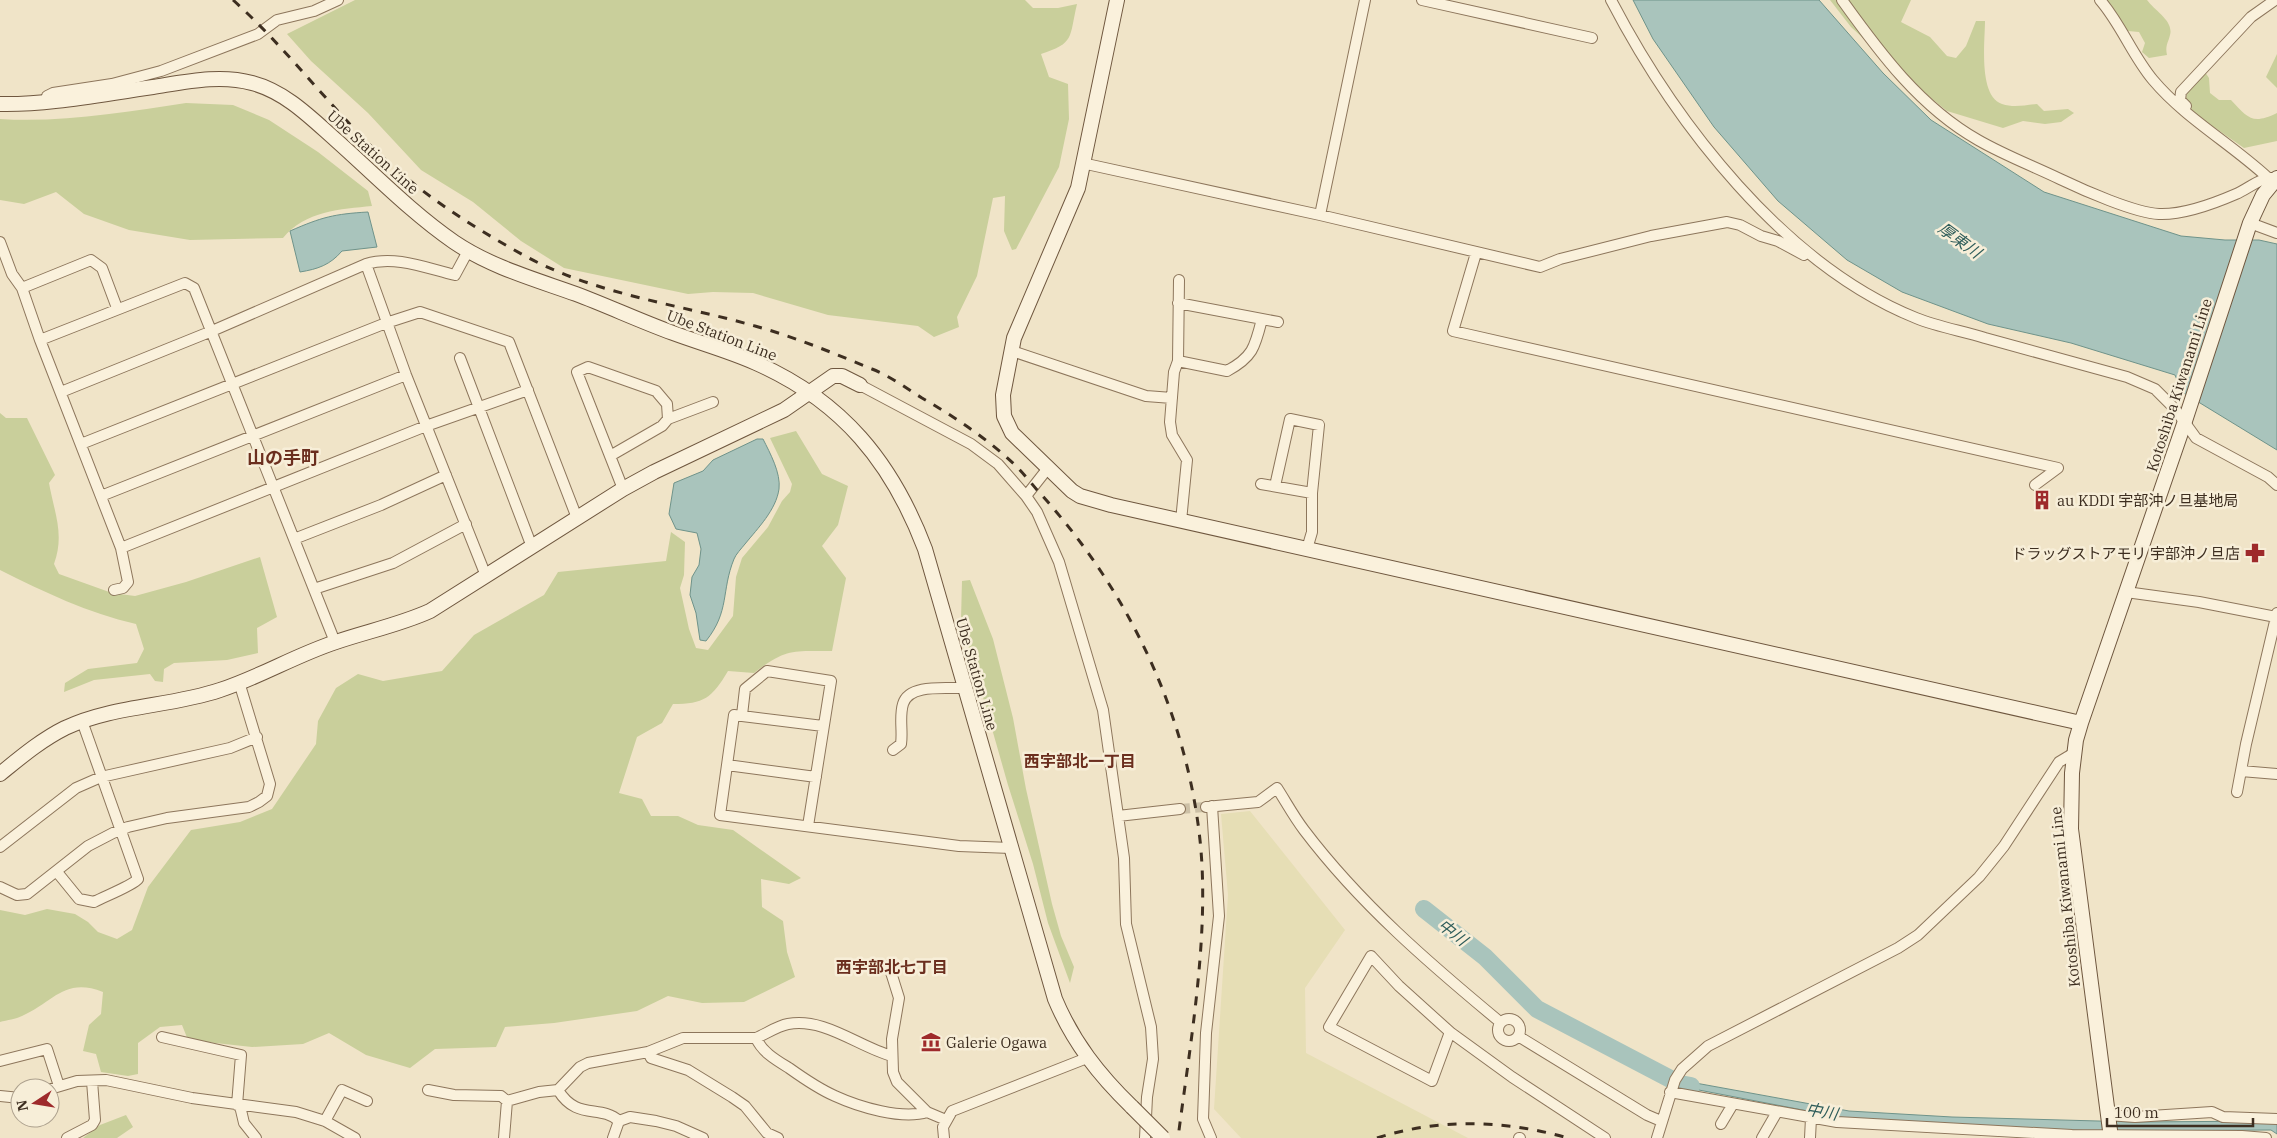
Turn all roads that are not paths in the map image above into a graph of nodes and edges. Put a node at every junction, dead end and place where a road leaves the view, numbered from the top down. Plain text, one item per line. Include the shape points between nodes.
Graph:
1 (338, 0) edge
2 (1117, 0) edge
3 (1365, 0) edge
4 (1422, 0) edge
5 (1611, 0) edge
6 (1842, 0) edge
7 (2100, 0) edge
8 (2275, 0) edge
9 (1592, 38) dead end
10 (46, 102) junction
11 (0, 104) edge
12 (2187, 112) junction
13 (1082, 163) junction
14 (2274, 177) edge
15 (1320, 215) junction
16 (2249, 226) junction
17 (2277, 229) edge
18 (2264, 230) junction
19 (2277, 233) edge
20 (0, 242) edge
21 (468, 250) junction
22 (1476, 253) junction
23 (1817, 259) junction
24 (366, 264) junction
25 (1179, 280) dead end
26 (22, 288) junction
27 (1178, 303) junction
28 (117, 308) junction
29 (1262, 319) junction
30 (1278, 322) dead end
31 (386, 323) junction
32 (212, 331) junction
33 (40, 340) junction
34 (1012, 351) junction
35 (460, 358) dead end
36 (1178, 361) junction
37 (406, 375) junction
38 (233, 384) junction
39 (860, 385) joint
40 (528, 390) junction
41 (61, 392) junction
42 (810, 393) junction
43 (1172, 398) junction
44 (713, 402) dead end
45 (477, 407) junction
46 (668, 419) junction
47 (2184, 424) junction
48 (426, 426) junction
49 (254, 436) junction
50 (81, 444) junction
51 (610, 456) junction
52 (1048, 468) junction
53 (446, 475) junction
54 (2272, 479) edge
55 (1261, 484) dead end
56 (2035, 485) dead end
57 (2277, 485) edge
58 (1275, 486) junction
59 (274, 487) junction
60 (623, 489) junction
61 (1312, 493) junction
62 (101, 496) junction
63 (1026, 496) junction
64 (577, 518) junction
65 (1181, 521) junction
66 (466, 524) junction
67 (294, 539) junction
68 (532, 547) junction
69 (121, 548) junction
70 (1307, 549) junction
71 (486, 576) junction
72 (314, 589) junction
73 (114, 590) dead end
74 (2126, 592) junction
75 (2276, 615) edge
76 (335, 642) junction
77 (239, 682) junction
78 (965, 688) junction
79 (742, 715) junction
80 (82, 722) junction
81 (2081, 724) junction
82 (823, 726) junction
83 (256, 737) junction
84 (893, 750) dead end
85 (2074, 753) junction
86 (727, 765) junction
87 (2241, 771) junction
88 (0, 774) edge
89 (2277, 774) edge
90 (101, 777) junction
91 (816, 777) junction
92 (2238, 792) dead end
93 (1180, 810) tunnel mouth
94 (1118, 816) junction
95 (808, 826) junction
96 (120, 830) junction
97 (0, 847) edge
98 (1011, 848) junction
99 (57, 872) junction
100 (0, 887) edge
101 (889, 966) dead end
102 (1450, 1032) junction
103 (162, 1037) dead end
104 (756, 1038) junction
105 (648, 1052) junction
106 (892, 1056) junction
107 (1087, 1058) junction
108 (0, 1061) edge
109 (52, 1078) edge
110 (92, 1081) junction
111 (60, 1086) edge
112 (428, 1090) dead end
113 (558, 1090) junction
114 (1670, 1092) junction
115 (367, 1101) dead end
116 (506, 1101) junction
117 (1733, 1104) junction
118 (238, 1106) junction
119 (928, 1112) junction
120 (1777, 1112) junction
121 (2108, 1117) junction
122 (1811, 1118) junction
123 (2242, 1118) junction
124 (2277, 1119) edge
125 (946, 1120) junction
126 (325, 1121) junction
127 (618, 1121) junction
128 (1661, 1121) junction
129 (1721, 1124) dead end
130 (2242, 1134) junction
131 (765, 1135) edge
132 (2111, 1135) edge
133 (2031, 1136) edge
134 (2072, 1137) edge
135 (67, 1138) edge
136 (256, 1138) edge
137 (355, 1138) edge
138 (504, 1138) edge
139 (613, 1138) edge
140 (703, 1138) edge
141 (778, 1138) edge
142 (944, 1138) edge
143 (1145, 1138) edge
144 (1163, 1138) edge
145 (1211, 1138) edge
146 (1605, 1138) edge
147 (1657, 1138) edge
148 (1762, 1138) edge
149 (1810, 1138) edge
150 (2266, 1138) edge

1 - 10 street via 277,20 258,34 161,71 112,84 53,93 47,96
2 - 13 main road
3 - 15 street
4 - 9 street
5 - 23 street via 1681,113 1752,200
6 - 14 street via 1900,76 1941,115 1977,139 2085,191 2159,214 2219,200
7 - 12 street via 2153,80
8 - 12 street via 2251,17 2181,92 2180,100 2187,107
10 - 11 main road, Ube Station Line
10 - 21 main road, Ube Station Line via 195,81 229,79 253,83 292,101 421,217
12 - 14 street
13 - 15 street
13 - 34 main road via 1078,188 1014,338
14 - 16 main road, Kotoshiba Kiwanami Line
15 - 22 street
16 - 18 street
16 - 47 main road, Kotoshiba Kiwanami Line
17 - 18 street
18 - 19 street
20 - 26 street via 12,274
21 - 24 street via 455,275 406,262 380,260
21 - 42 main road, Ube Station Line via 522,275 754,362
22 - 23 street via 1540,267 1651,236 1727,222
22 - 56 street via 1454,331 2058,468
23 - 47 street via 1846,282 1918,318 2127,377 2155,389 2175,409
24 - 31 street
24 - 32 street
25 - 27 street
26 - 28 street via 91,260 102,268
26 - 33 street
27 - 29 street
27 - 36 street
28 - 32 street via 184,283 194,288
28 - 33 street
29 - 30 street
29 - 36 street via 1254,349 1227,371
31 - 37 street
31 - 38 street
31 - 40 street via 420,312 509,342
32 - 38 street
32 - 41 street
33 - 41 street
34 - 43 street via 1146,396
34 - 52 main road via 1003,396 1004,416 1012,432
35 - 45 street
36 - 43 street
37 - 48 street
37 - 49 street
38 - 49 street
38 - 50 street
39 - 42 main road via 842,376 833,376
39 - 63 street via 977,448 998,464
40 - 45 street
40 - 64 street
41 - 50 street
42 - 60 main road via 761,422
42 - 78 main road, Ube Station Line via 835,412 870,448 906,502 925,549
43 - 65 street via 1172,434 1187,460
44 - 46 street
45 - 48 street
45 - 68 street
46 - 51 street via 662,426
46 - 51 street via 667,404 656,391 588,367 577,372
47 - 54 street via 2196,438
47 - 74 main road, Kotoshiba Kiwanami Line
48 - 53 street
48 - 59 street
49 - 59 street
49 - 62 street
50 - 62 street
51 - 60 street
52 - 63 street
52 - 65 main road via 1080,496
53 - 66 street
53 - 67 street
54 - 57 street
55 - 58 street
58 - 61 street
58 - 61 street via 1290,419 1319,425
59 - 67 street
59 - 69 street
60 - 64 main road
61 - 70 street via 1312,532
62 - 69 street
63 - 94 street via 1052,542 1081,628 1103,710
64 - 68 main road
65 - 70 main road
66 - 71 street
66 - 72 street via 393,563
67 - 72 street
68 - 71 main road
69 - 73 street via 128,582 123,588
70 - 81 main road
71 - 76 main road via 430,611 404,623
72 - 76 street
74 - 75 street
74 - 81 main road, Kotoshiba Kiwanami Line
75 - 87 street
76 - 77 main road
77 - 80 main road via 197,697
77 - 83 street
78 - 84 street via 922,690 908,695 903,704 901,744
78 - 98 main road, Ube Station Line
79 - 82 street
79 - 82 street via 745,689 768,671 831,681
79 - 86 street via 734,715
80 - 88 main road via 46,738
80 - 90 street
81 - 85 main road, Kotoshiba Kiwanami Line
82 - 91 street
83 - 90 street via 230,748
83 - 96 street via 270,784 267,796 259,802 237,810 167,818
85 - 114 street via 2059,762 2004,846 1979,877 1918,935 1708,1046 1682,1069
85 - 121 main road, Kotoshiba Kiwanami Line via 2071,829
86 - 91 street
86 - 95 street via 720,815
87 - 89 street
87 - 92 street
90 - 96 street
90 - 97 street via 76,788
91 - 95 street
93 - 94 street
94 - 143 street via 1124,858 1126,924 1153,1040
95 - 98 street via 959,846
96 - 99 street via 88,846
96 - 99 street via 138,874 134,884 94,902 79,898
98 - 107 main road, Ube Station Line via 1055,1000
99 - 100 street via 27,894 17,895
101 - 106 street via 899,998
102 - 102 street via 1432,1081 1329,1027 1371,956
102 - 146 street via 1520,1083
103 - 118 street via 241,1055
104 - 105 street via 683,1038
104 - 106 street via 782,1025 804,1023 825,1028
104 - 119 street via 762,1049 776,1060 833,1096 898,1114
105 - 113 street via 588,1063
105 - 131 street via 651,1058 688,1070 745,1106
106 - 119 street via 897,1082
107 - 125 street via 959,1107
107 - 144 main road, Ube Station Line, bridge
108 - 109 street via 47,1049
110 - 111 street
110 - 118 street via 106,1080
110 - 135 street via 95,1120 92,1125
112 - 116 street via 454,1095 501,1096
113 - 116 street
113 - 127 street via 577,1110 613,1116
114 - 117 street
114 - 128 street
115 - 126 street via 342,1090
116 - 138 street
117 - 120 street
117 - 129 street
118 - 126 street via 296,1112
118 - 136 street via 244,1123
119 - 125 street
120 - 122 street
120 - 148 street
121 - 123 street via 2212,1112 2223,1117
121 - 132 main road, Kotoshiba Kiwanami Line
122 - 133 street
122 - 149 street
123 - 124 street
123 - 130 street
125 - 142 street
126 - 137 street
127 - 139 street
127 - 140 street via 630,1117 656,1121
128 - 145 street via 1518,1036 1518,1023 1512,1019 1500,1022 1418,953 1347,881 1304,830 1277,788 1258,802 1209,806 1219,916 1206,1033 1203,1119
128 - 147 street
130 - 132 street
130 - 150 street
131 - 141 street
132 - 134 street
133 - 134 street

